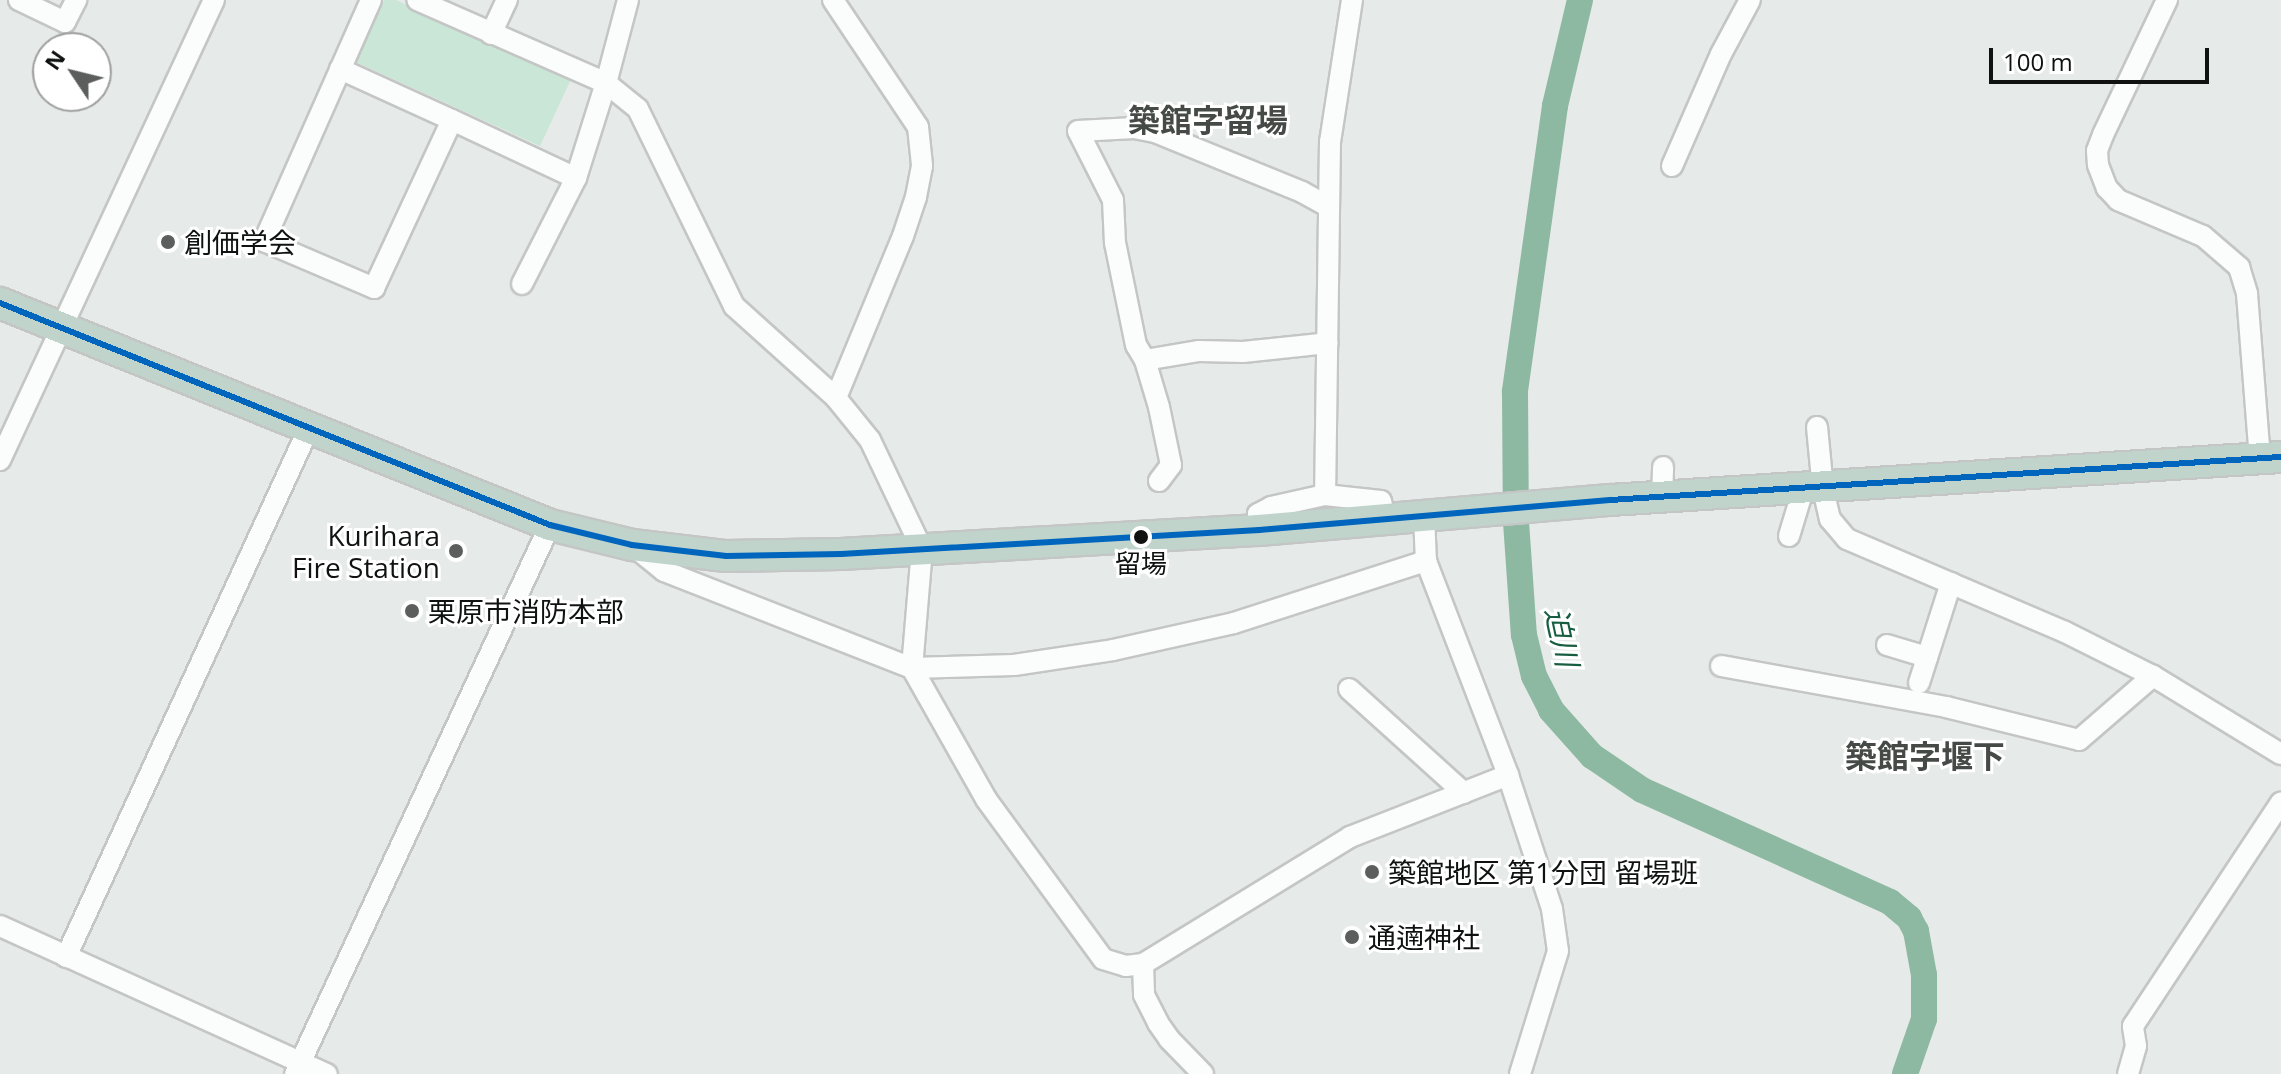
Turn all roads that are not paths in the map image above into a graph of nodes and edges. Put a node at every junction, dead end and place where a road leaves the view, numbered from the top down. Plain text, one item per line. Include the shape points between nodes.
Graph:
1 (19, 0) edge
2 (76, 0) edge
3 (214, 0) edge
4 (371, 0) edge
5 (417, 0) edge
6 (507, 0) edge
7 (628, 0) edge
8 (833, 0) edge
9 (1352, 0) edge
10 (1750, 0) edge
11 (2167, 0) edge
12 (491, 34) junction
13 (340, 69) junction
14 (606, 83) junction
15 (452, 120) junction
16 (1672, 166) dead end
17 (576, 178) junction
18 (1327, 206) junction
19 (522, 284) dead end
20 (0, 303) edge
21 (62, 328) junction
22 (1328, 343) junction
23 (1145, 360) junction
24 (836, 398) junction
25 (1817, 427) dead end
26 (308, 430) junction
27 (2270, 458) edge
28 (0, 460) edge
29 (1663, 467) dead end
30 (1159, 481) dead end
31 (1813, 489) junction
32 (1325, 495) junction
33 (1662, 498) junction
34 (1432, 516) junction
35 (1385, 519) junction
36 (550, 525) junction
37 (1259, 530) junction
38 (1789, 536) dead end
39 (632, 545) junction
40 (922, 549) junction
41 (1426, 561) junction
42 (1951, 583) junction
43 (1887, 645) dead end
44 (1927, 657) junction
45 (1721, 666) dead end
46 (912, 668) junction
47 (2153, 676) junction
48 (1919, 683) dead end
49 (1349, 689) dead end
50 (2281, 754) edge
51 (1508, 775) junction
52 (1464, 793) junction
53 (2281, 802) edge
54 (0, 926) edge
55 (66, 957) junction
56 (1143, 964) junction
57 (298, 1068) edge
58 (327, 1074) edge
59 (1203, 1074) edge
60 (1520, 1074) edge
61 (2128, 1074) edge

1 - 2 street via 65,22
3 - 21 street
4 - 13 street
5 - 12 street
6 - 12 street
7 - 14 street
8 - 24 street via 918,127 922,166 903,236
9 - 18 street via 1330,142
10 - 16 street
11 - 27 street via 2103,135 2098,165 2118,200 2203,236 2239,267
12 - 14 street
13 - 15 street
13 - 15 street via 264,241 374,288
14 - 17 street
14 - 24 street via 638,109 734,306
15 - 17 street
17 - 19 street
18 - 22 street
18 - 23 street via 1155,132 1078,131 1113,200 1115,243 1136,345
20 - 21 highway
21 - 26 highway
21 - 28 street
22 - 23 street
22 - 32 street
23 - 30 street via 1171,465
24 - 40 street via 870,440
25 - 31 street
26 - 36 highway
26 - 55 street
27 - 31 highway
29 - 33 street
31 - 33 highway
31 - 38 street
31 - 42 street via 1834,527 1847,539
32 - 35 street via 1381,501
32 - 37 street via 1271,507 1258,514
33 - 34 highway
34 - 35 highway
34 - 41 street
35 - 37 highway
36 - 39 highway
36 - 57 street
37 - 40 highway
39 - 40 highway via 726,556
39 - 46 street via 664,571
40 - 46 street
41 - 46 street via 1234,623 1113,650 1014,665
41 - 51 street
42 - 44 street
42 - 47 street
43 - 44 street
44 - 48 street
45 - 47 street via 1946,707 2079,740
46 - 56 street via 986,799 1103,959 1126,966
47 - 50 street
49 - 52 street
51 - 52 street
51 - 60 street via 1552,909 1558,951
52 - 56 street via 1350,837
53 - 61 street via 2133,1026 2136,1046
54 - 55 street
55 - 57 street
56 - 59 street via 1144,995 1158,1023
57 - 58 street

